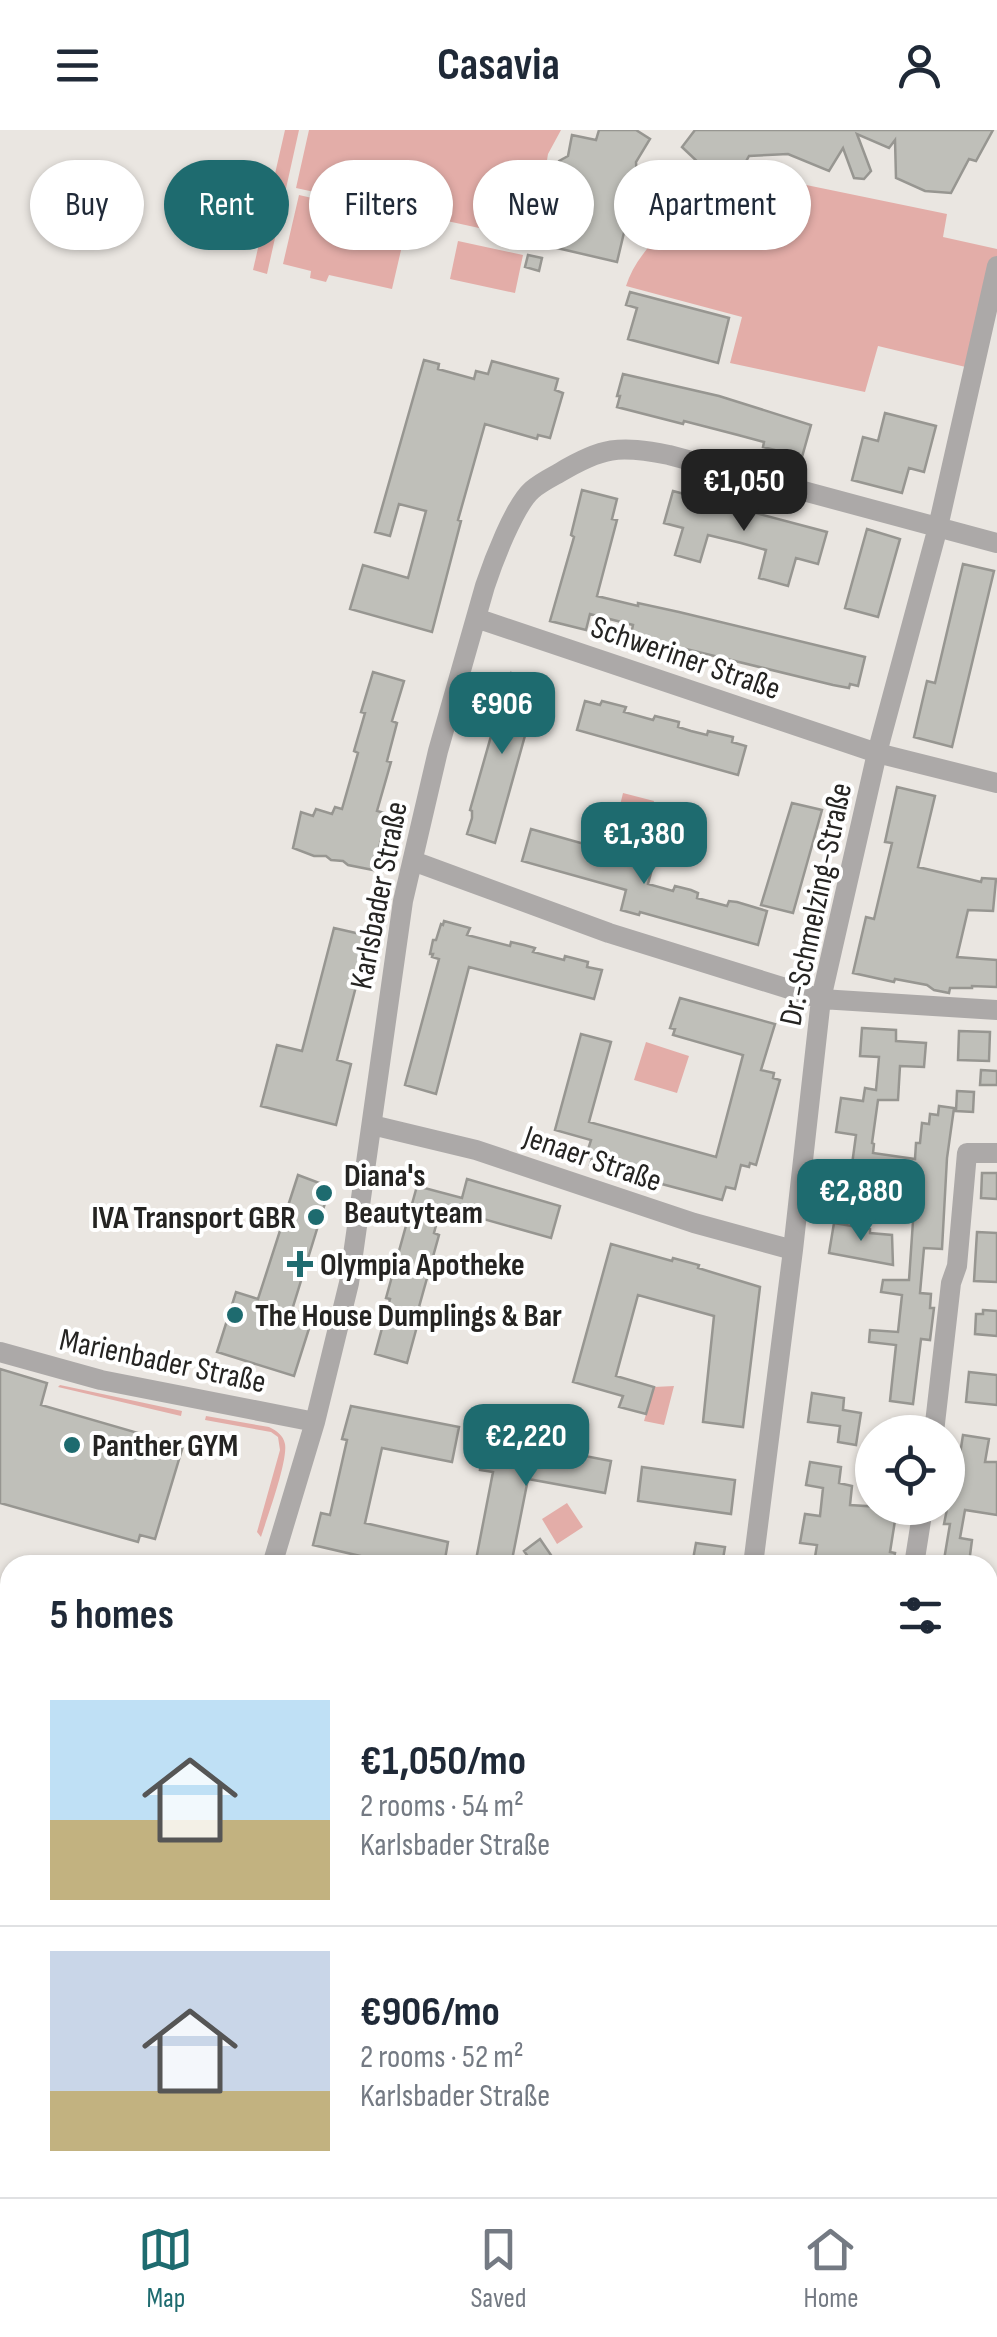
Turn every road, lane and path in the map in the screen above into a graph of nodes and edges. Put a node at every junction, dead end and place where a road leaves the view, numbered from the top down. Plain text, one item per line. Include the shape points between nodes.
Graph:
1 (996, 274) edge
2 (938, 527) junction
3 (997, 543) edge
4 (476, 618) junction
5 (877, 753) junction
6 (997, 784) edge
7 (413, 861) junction
8 (820, 999) junction
9 (997, 1010) edge
10 (372, 1125) junction
11 (997, 1154) edge
12 (793, 1250) junction
13 (0, 1352) edge
14 (936, 1415) edge
15 (314, 1422) junction
16 (920, 1525) edge
17 (275, 1555) edge
18 (755, 1555) edge
19 (916, 1555) edge

1 - 2 street, Dr.-Schmelzing-Straße
2 - 3 street, Karlsbader Straße
2 - 4 street, Karlsbader Straße via 669,454 597,452 530,491 496,554
2 - 5 street, Dr.-Schmelzing-Straße
4 - 5 street, Schweriner Straße
4 - 7 street, Karlsbader Straße
5 - 6 street, Schweriner Straße
5 - 8 street, Dr.-Schmelzing-Straße
7 - 8 street
7 - 10 street, Karlsbader Straße
8 - 9 street
8 - 12 street, Dr.-Schmelzing-Straße
10 - 12 street, Jenaer Straße via 476,1150
10 - 15 street, Karlsbader Straße via 349,1283
11 - 14 street via 967,1153
12 - 18 street, Dr.-Schmelzing-Straße
13 - 15 street, Marienbader Straße via 102,1380
15 - 17 street, Karlsbader Straße
16 - 19 street

